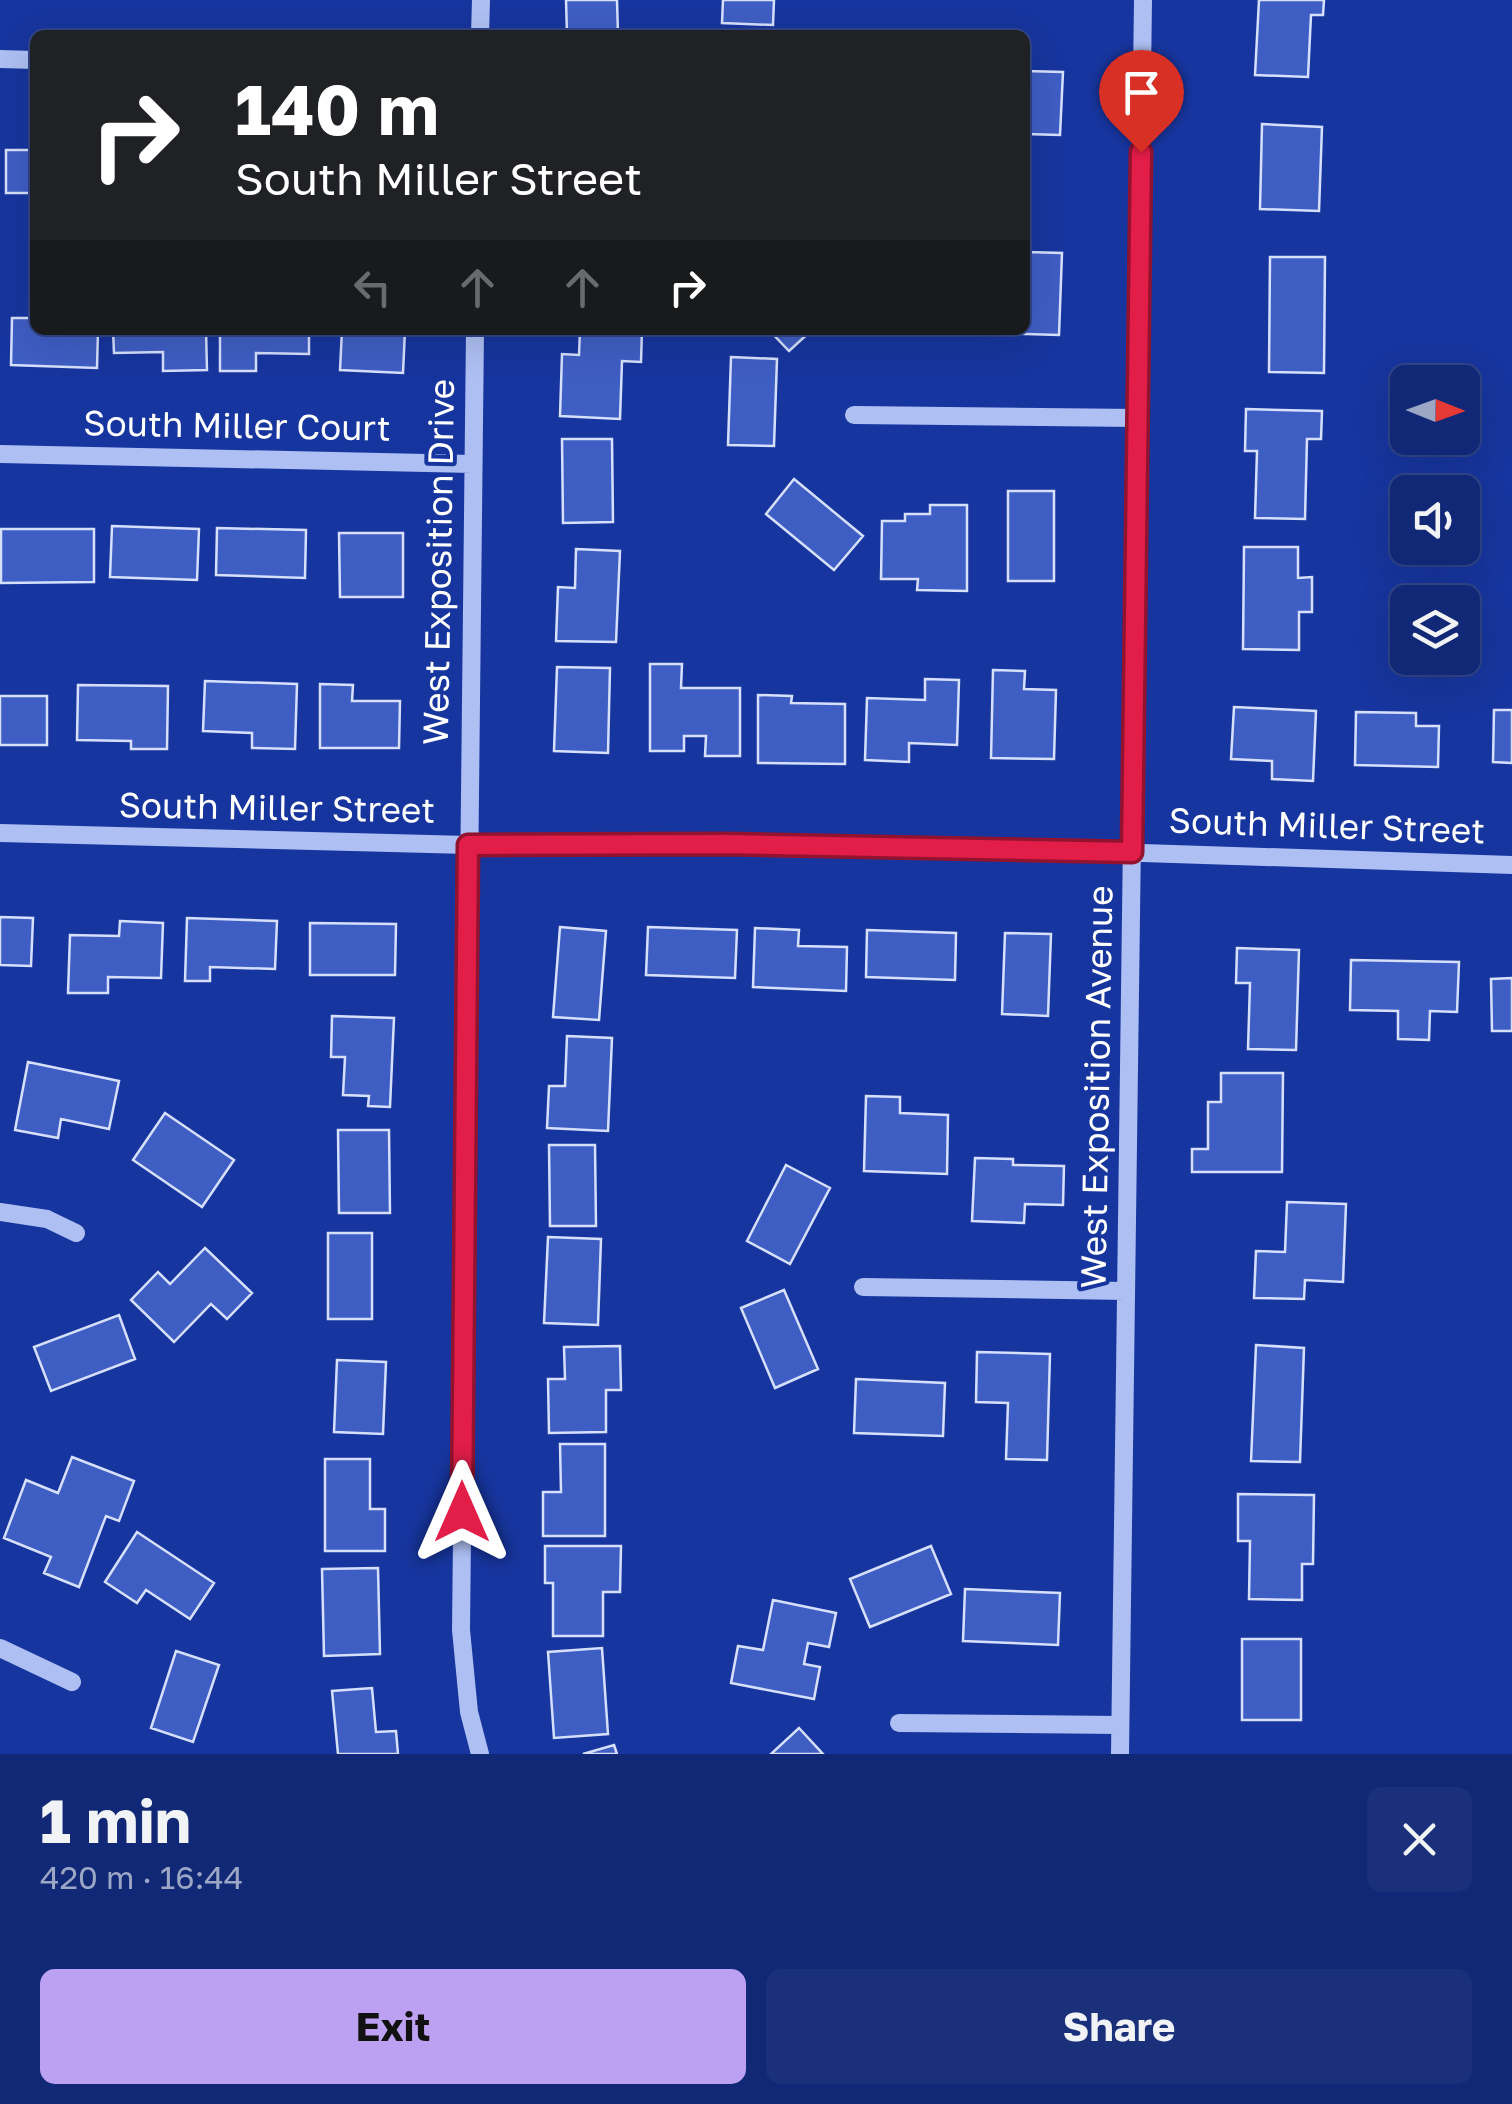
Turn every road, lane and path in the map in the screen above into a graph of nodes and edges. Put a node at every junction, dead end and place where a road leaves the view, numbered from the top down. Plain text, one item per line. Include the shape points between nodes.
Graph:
1 (481, 0) edge
2 (1144, 0) edge
3 (480, 30) edge
4 (0, 60) edge
5 (30, 60) edge
6 (475, 335) edge
7 (854, 415) dead end
8 (1137, 418) junction
9 (0, 454) edge
10 (473, 464) junction
11 (0, 833) edge
12 (468, 845) junction
13 (1132, 852) junction
14 (1512, 864) edge
15 (0, 1212) edge
16 (76, 1233) dead end
17 (863, 1287) dead end
18 (1126, 1291) junction
19 (0, 1648) edge
20 (72, 1682) dead end
21 (899, 1723) dead end
22 (1120, 1725) junction
23 (480, 1754) edge
24 (1120, 1754) edge

1 - 3 street
2 - 8 street, West Exposition Avenue
4 - 5 street
6 - 10 street, West Exposition Drive
7 - 8 street
8 - 13 street, West Exposition Avenue
9 - 10 street, South Miller Court
10 - 12 street, West Exposition Drive
11 - 12 street, South Miller Street
12 - 13 street, South Miller Street
12 - 23 street, West Exposition Drive via 461,1630
13 - 14 street, South Miller Street
13 - 18 street, West Exposition Avenue
15 - 16 street via 47,1219
17 - 18 street
18 - 22 street, West Exposition Avenue
19 - 20 street
21 - 22 street
22 - 24 street, West Exposition Avenue

